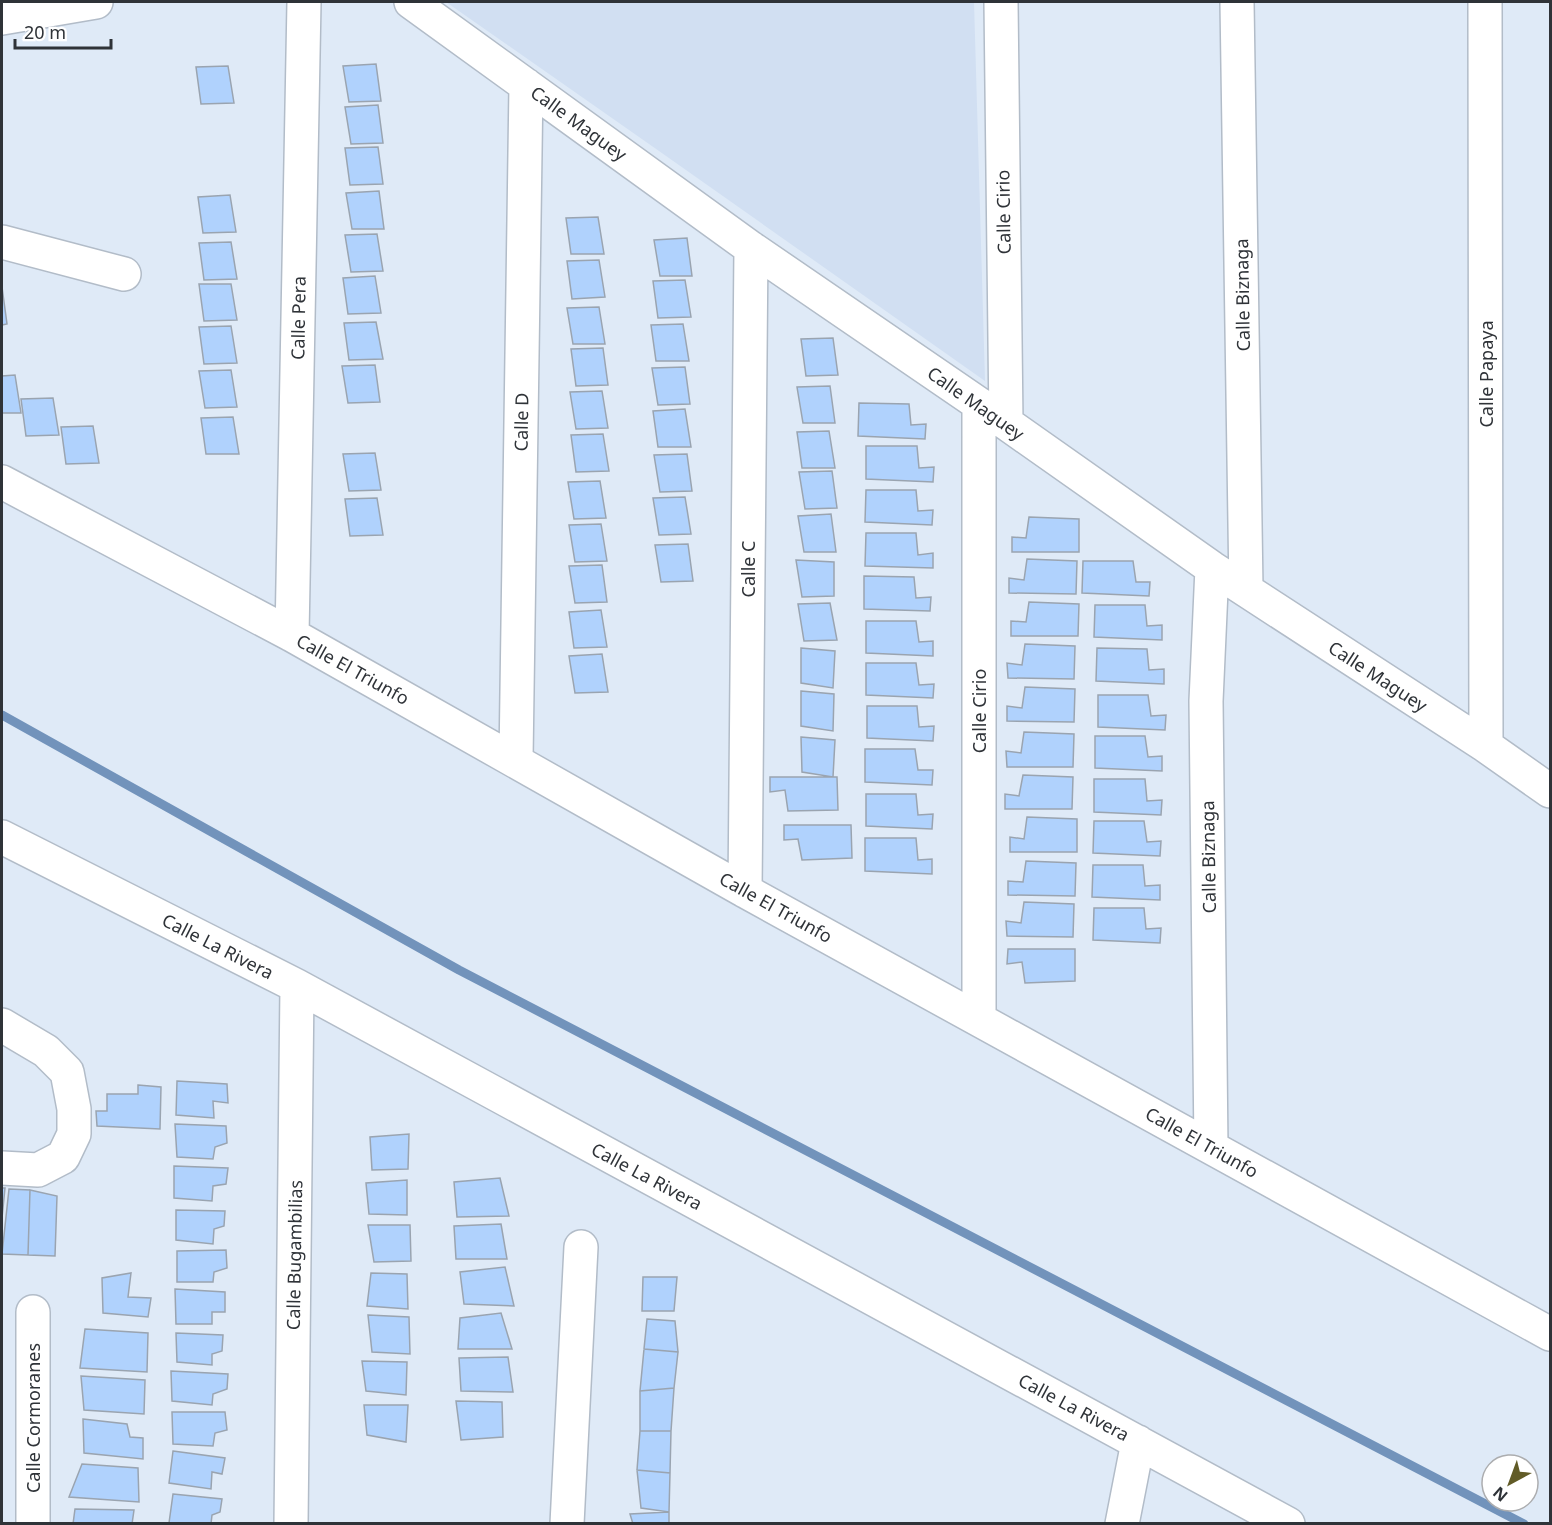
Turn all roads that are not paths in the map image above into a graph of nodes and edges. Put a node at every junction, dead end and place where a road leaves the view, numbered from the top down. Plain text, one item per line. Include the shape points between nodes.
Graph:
1 (96, 2) edge
2 (303, 2) edge
3 (411, 2) edge
4 (1001, 2) edge
5 (1237, 2) edge
6 (1485, 2) edge
7 (2, 18) edge
8 (526, 85) junction
9 (2, 242) edge
10 (751, 248) junction
11 (124, 274) dead end
12 (979, 404) junction
13 (1006, 423) junction
14 (2, 482) edge
15 (1212, 568) junction
16 (1246, 589) junction
17 (292, 635) junction
18 (1486, 746) junction
19 (516, 759) junction
20 (1551, 791) edge
21 (2, 837) edge
22 (745, 891) junction
23 (297, 986) junction
24 (979, 1019) junction
25 (2, 1025) edge
26 (1211, 1147) junction
27 (2, 1168) edge
28 (581, 1247) dead end
29 (33, 1312) dead end
30 (1551, 1334) edge
31 (1138, 1442) junction
32 (33, 1524) edge
33 (291, 1524) edge
34 (567, 1524) edge
35 (1122, 1524) edge
36 (1288, 1524) edge

1 - 7 street
2 - 17 street, Calle Pera
3 - 8 street, Calle Maguey
4 - 13 street, Calle Cirio
5 - 16 street, Calle Biznaga
6 - 18 street, Calle Papaya
8 - 10 street, Calle Maguey
8 - 19 street, Calle D
9 - 11 street
10 - 12 street, Calle Maguey
10 - 22 street, Calle C
12 - 13 street, Calle Maguey
12 - 24 street, Calle Cirio
13 - 15 street, Calle Maguey
14 - 17 street, Calle El Triunfo
15 - 16 street, Calle Maguey
15 - 26 street, Calle Biznaga via 1206,701
16 - 18 street, Calle Maguey
17 - 19 street, Calle El Triunfo
18 - 20 street, Calle Maguey
19 - 22 street, Calle El Triunfo
21 - 23 street, Calle La Rivera
22 - 24 street, Calle El Triunfo
23 - 31 street, Calle La Rivera
23 - 33 street, Calle Bugambilias
24 - 26 street, Calle El Triunfo
25 - 27 street via 46,1051 67,1072 74,1108 74,1134 63,1156 38,1170
26 - 30 street, Calle El Triunfo
28 - 34 street
29 - 32 street, Calle Cormoranes
31 - 35 street
31 - 36 street, Calle La Rivera

